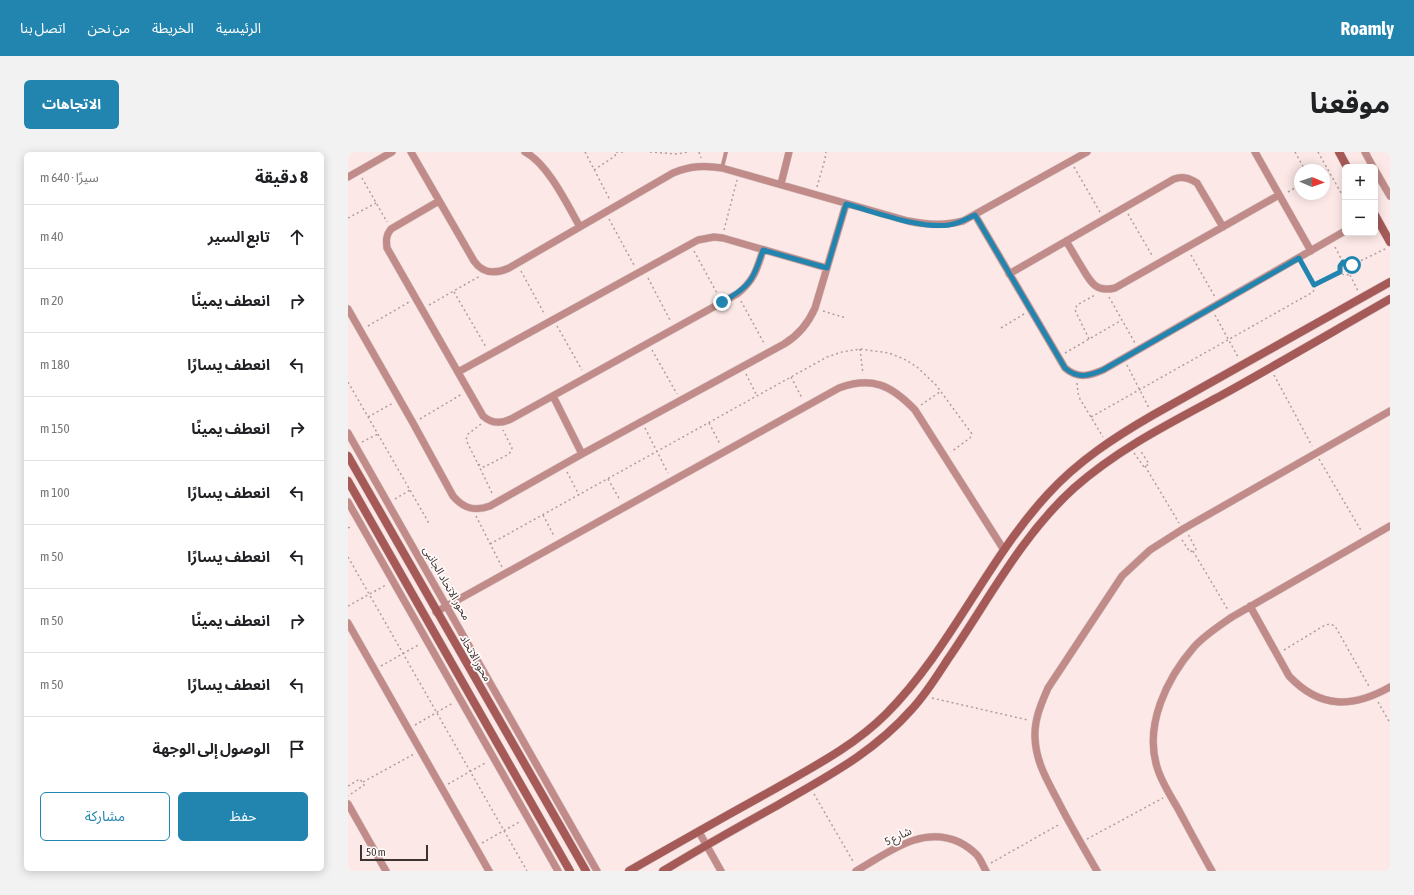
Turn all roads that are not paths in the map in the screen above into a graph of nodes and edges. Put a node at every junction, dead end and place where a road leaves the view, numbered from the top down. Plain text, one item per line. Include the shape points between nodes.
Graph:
1 (392, 152) edge
2 (411, 152) edge
3 (526, 152) edge
4 (726, 152) edge
5 (788, 152) edge
6 (1086, 152) edge
7 (1255, 152) edge
8 (1339, 152) edge
9 (1365, 152) edge
10 (1345, 164) edge
11 (1371, 164) edge
12 (722, 168) junction
13 (1378, 175) edge
14 (348, 177) edge
15 (781, 184) junction
16 (1280, 196) junction
17 (1390, 196) edge
18 (439, 201) junction
19 (846, 204) junction
20 (975, 215) junction
21 (1378, 220) edge
22 (580, 226) junction
23 (1223, 227) junction
24 (1342, 234) edge
25 (1066, 241) junction
26 (1390, 242) edge
27 (763, 250) junction
28 (1311, 251) junction
29 (827, 268) junction
30 (1009, 274) junction
31 (1390, 282) edge
32 (1390, 299) edge
33 (348, 309) edge
34 (458, 372) junction
35 (553, 396) junction
36 (1390, 411) edge
37 (348, 433) edge
38 (582, 454) junction
39 (348, 456) edge
40 (348, 481) edge
41 (348, 502) edge
42 (1390, 526) edge
43 (1004, 550) junction
44 (447, 606) junction
45 (1250, 606) junction
46 (436, 612) junction
47 (348, 623) edge
48 (1390, 687) edge
49 (348, 804) edge
50 (698, 832) junction
51 (706, 845) junction
52 (985, 869) edge
53 (857, 870) edge
54 (386, 871) edge
55 (489, 871) edge
56 (558, 871) edge
57 (570, 871) edge
58 (586, 871) edge
59 (597, 871) edge
60 (629, 871) edge
61 (664, 871) edge
62 (721, 871) edge
63 (1097, 871) edge
64 (1212, 871) edge

1 - 14 street
2 - 18 street
3 - 22 street via 545,170
4 - 12 lane
5 - 15 street
6 - 20 street
7 - 16 street
8 - 10 street
9 - 11 street
12 - 15 street
12 - 22 street via 703,166 672,173
13 - 17 street
15 - 19 street
16 - 23 street
16 - 28 street
18 - 22 street via 474,261 482,270 488,272 502,272
18 - 34 street via 390,229 386,241 387,248
19 - 20 street via 936,226 950,225
19 - 29 street
20 - 30 street
21 - 26 street
23 - 25 street via 1115,288 1105,289 1090,282
23 - 25 street via 1197,183 1186,177 1179,177
24 - 28 street
25 - 30 street
27 - 29 street
27 - 34 street via 723,238 706,238 690,244
27 - 35 street via 756,273 748,285 737,294
28 - 30 street via 1095,374 1079,376 1065,368
29 - 38 street via 810,319 795,337
31 - 43 street via 1106,443 1076,466 1049,492
32 - 51 street via 1132,445 1090,474 1045,519 1004,574 923,696 898,724 847,765
33 - 38 street via 453,496 465,507 482,509
34 - 35 street via 483,416 494,423 511,419
35 - 38 street
36 - 63 street via 1182,529 1150,550 1122,576 1048,688 1036,721 1036,753 1067,820
37 - 44 street, محور الاتحاد الجانبى
39 - 46 street, محور الاتحاد
40 - 57 street
41 - 56 street
42 - 45 street
43 - 44 street via 915,410 892,389 864,382 839,388
43 - 50 street via 927,666 901,698 871,728 837,753
44 - 46 street
44 - 59 street, محور الاتحاد الجانبى
45 - 48 street via 1289,676 1307,692 1341,702 1374,696
45 - 64 street via 1232,616 1194,647 1166,689 1155,722 1154,751 1157,767
46 - 58 street, محور الاتحاد
47 - 55 street
49 - 54 street
50 - 51 street
50 - 60 street
51 - 61 street
51 - 62 street
52 - 53 street, شارع 5 via 976,854 965,845 938,836 909,841

